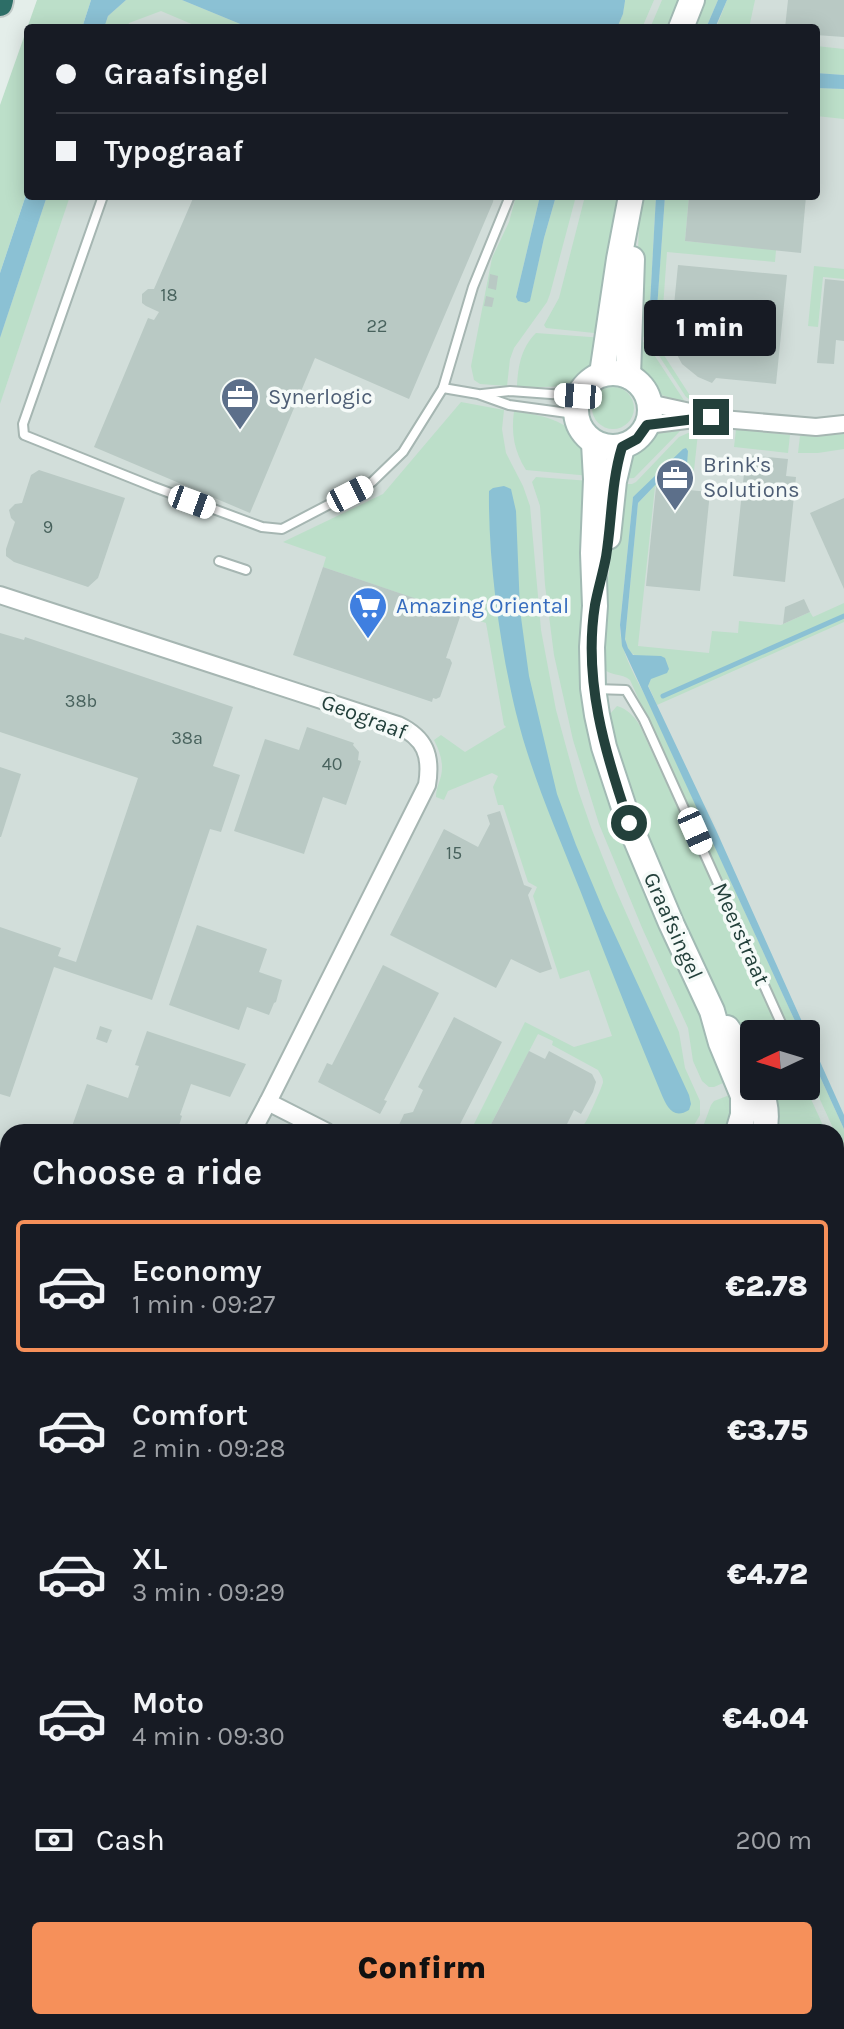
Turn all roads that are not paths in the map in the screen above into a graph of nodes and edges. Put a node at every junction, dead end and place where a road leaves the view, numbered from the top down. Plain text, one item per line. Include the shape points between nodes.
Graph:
1 (692, 0) edge
2 (683, 24) edge
3 (102, 200) edge
4 (508, 200) edge
5 (631, 203) edge
6 (602, 374) junction
7 (628, 376) junction
8 (443, 388) junction
9 (478, 394) junction
10 (577, 405) junction
11 (648, 414) junction
12 (844, 424) edge
13 (594, 443) junction
14 (622, 447) junction
15 (219, 561) dead end
16 (246, 570) dead end
17 (0, 595) edge
18 (595, 606) junction
19 (593, 688) junction
20 (780, 1020) edge
21 (740, 1068) edge
22 (745, 1100) edge
23 (764, 1100) edge
24 (268, 1102) junction
25 (256, 1124) edge
26 (311, 1124) edge
27 (741, 1124) edge
28 (765, 1124) edge

1 - 2 street
3 - 8 lane via 23,424 24,435 247,522 282,529 372,482 403,452
4 - 8 lane via 473,287
5 - 6 street
5 - 7 street
6 - 7 street
6 - 10 street via 584,387
7 - 11 street via 642,387
8 - 9 lane
9 - 10 lane via 510,391
9 - 10 lane via 509,405
10 - 13 street via 578,426
11 - 12 street via 816,427
11 - 14 street via 637,439
13 - 14 street
13 - 18 street, Graafsingel
14 - 18 street, Graafsingel
15 - 16 lane
17 - 24 street, Geograaf via 398,725 413,732 425,750 427,785
18 - 19 street, Graafsingel
19 - 20 lane, Meerstraat via 626,690 644,720
19 - 21 street, Graafsingel via 604,747 629,823 712,1011 721,1043
22 - 27 street
23 - 28 street
24 - 25 street, Geograaf
24 - 26 street

